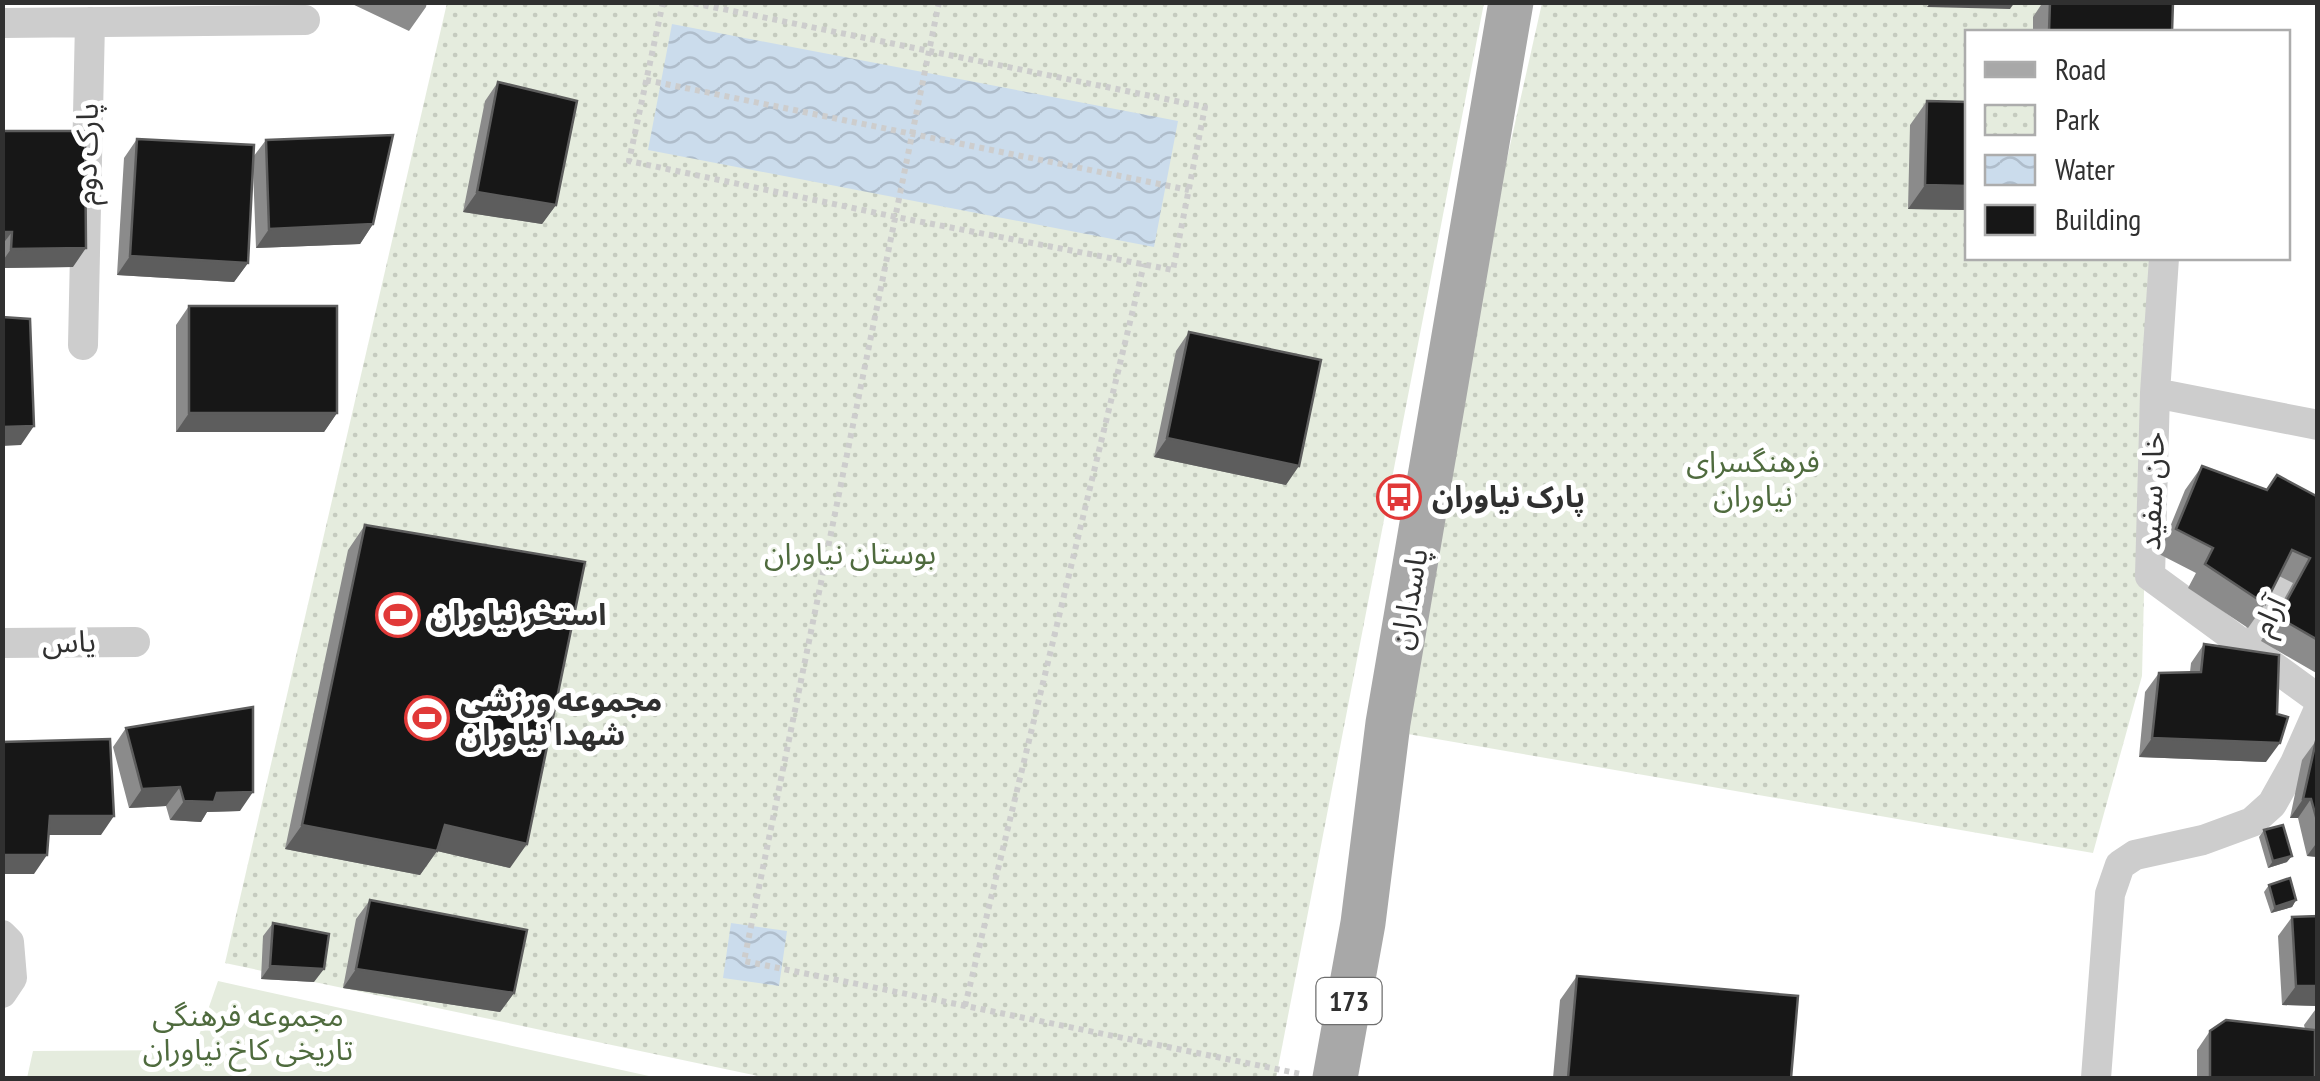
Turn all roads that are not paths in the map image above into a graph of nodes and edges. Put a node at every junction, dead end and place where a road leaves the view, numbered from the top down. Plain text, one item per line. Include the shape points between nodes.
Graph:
1 (1511, 2) edge
2 (304, 20) dead end
3 (90, 22) junction
4 (2, 23) edge
5 (2164, 260) edge
6 (83, 346) dead end
7 (2155, 393) junction
8 (2318, 425) edge
9 (2285, 582) edge
10 (136, 642) dead end
11 (2, 643) edge
12 (2252, 650) junction
13 (2318, 699) edge
14 (2318, 711) edge
15 (2, 935) edge
16 (2, 992) edge
17 (1319, 1077) edge
18 (2096, 1078) edge

1 - 17 main road, پاسداران / 173 via 1388,723 1363,923
2 - 3 street
3 - 4 street
3 - 6 street, پارک دوم
5 - 7 street, خان سفید
7 - 8 street
7 - 12 street, خان سفید via 2150,576
9 - 12 street, آرام
10 - 11 street, یاس
12 - 13 street, خان سفید
14 - 18 street via 2272,804 2252,822 2120,865 2110,894
15 - 16 street via 9,942 12,978

